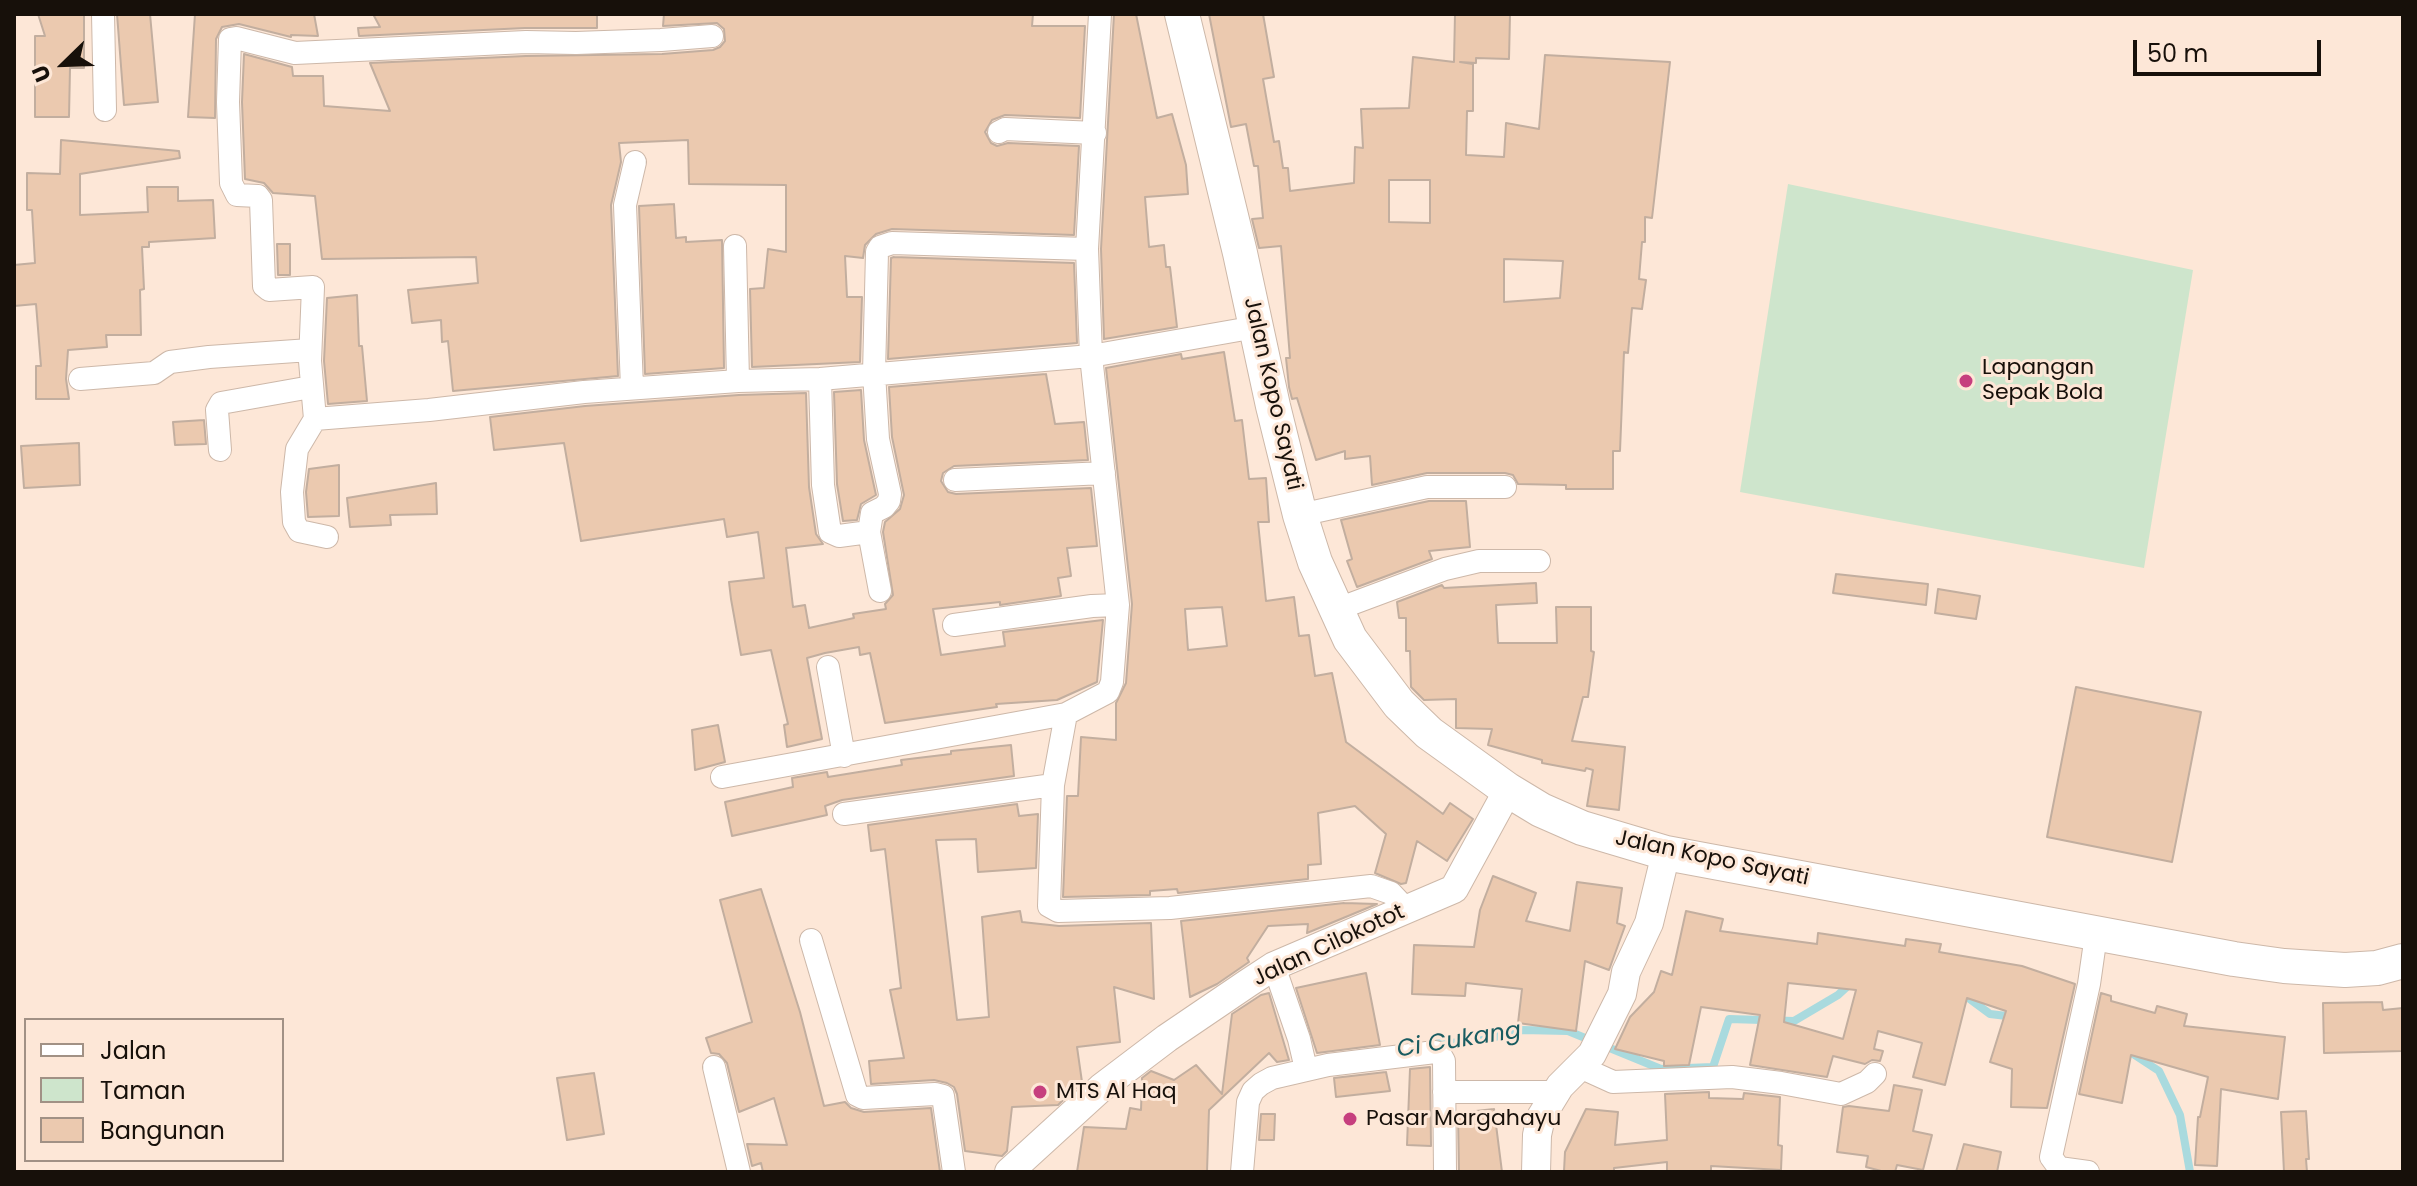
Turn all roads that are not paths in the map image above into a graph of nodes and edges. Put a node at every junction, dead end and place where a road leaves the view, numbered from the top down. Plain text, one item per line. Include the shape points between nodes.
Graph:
1 (103, 14) edge
2 (1100, 14) edge
3 (1182, 14) edge
4 (712, 36) dead end
5 (105, 110) dead end
6 (999, 132) dead end
7 (1095, 133) junction
8 (635, 162) dead end
9 (735, 246) dead end
10 (1087, 249) junction
11 (1256, 327) junction
12 (310, 350) junction
13 (1091, 356) junction
14 (874, 373) junction
15 (80, 379) dead end
16 (820, 379) junction
17 (738, 381) junction
18 (311, 387) junction
19 (632, 388) junction
20 (315, 419) junction
21 (220, 450) dead end
22 (1104, 473) junction
23 (955, 480) dead end
24 (1505, 487) dead end
25 (1300, 515) junction
26 (869, 532) junction
27 (327, 537) dead end
28 (1539, 561) dead end
29 (880, 591) dead end
30 (1118, 605) junction
31 (1335, 610) junction
32 (954, 625) dead end
33 (828, 667) dead end
34 (1066, 714) junction
35 (844, 756) junction
36 (722, 777) dead end
37 (1053, 785) junction
38 (1508, 790) junction
39 (844, 814) dead end
40 (1674, 855) junction
41 (1406, 909) junction
42 (2096, 935) junction
43 (811, 940) dead end
44 (2403, 961) edge
45 (1274, 966) junction
46 (1586, 1061) junction
47 (714, 1067) dead end
48 (1306, 1068) junction
49 (1875, 1074) dead end
50 (1444, 1092) junction
51 (1555, 1092) junction
52 (739, 1172) edge
53 (954, 1172) edge
54 (1009, 1172) edge
55 (1242, 1172) edge
56 (1445, 1172) edge
57 (1536, 1172) edge
58 (2088, 1172) edge

1 - 5 street
2 - 7 street
3 - 11 main road, Jalan Kopo Sayati
4 - 12 street via 295,53 230,39 233,192 261,200 264,286 313,287
6 - 7 street
7 - 10 street
8 - 19 street via 625,205
9 - 17 street
10 - 13 street
10 - 14 street via 892,243 880,247
11 - 13 street
11 - 25 main road, Jalan Kopo Sayati
12 - 15 street via 209,357 170,362 154,373
12 - 18 street
13 - 14 street
13 - 22 street
14 - 16 street
14 - 26 street via 878,439 890,494 884,507 872,513
16 - 17 street
16 - 26 street via 830,532
17 - 19 street
18 - 20 street
18 - 21 street via 221,403
19 - 20 street
20 - 27 street via 297,449 294,522 299,531
22 - 23 street
22 - 30 street
24 - 25 street via 1414,489
25 - 31 main road, Jalan Kopo Sayati
26 - 29 street
28 - 31 street via 1479,561 1445,569
30 - 32 street
30 - 34 street via 1108,692
31 - 38 main road, Jalan Kopo Sayati via 1399,704 1429,733
33 - 35 street
34 - 35 street
34 - 37 street
35 - 36 street
37 - 39 street
37 - 41 street via 1048,899 1052,910 1170,908 1371,886 1391,893
38 - 40 main road, Jalan Kopo Sayati via 1582,828
38 - 41 street, Jalan Cilokotot via 1459,884
40 - 42 main road, Jalan Kopo Sayati
40 - 46 street via 1663,925 1639,977 1625,988
41 - 45 street, Jalan Cilokotot
42 - 44 main road, Jalan Kopo Sayati via 2284,966 2345,970
42 - 58 street via 2051,1157 2059,1168
43 - 53 street via 857,1095 943,1096
45 - 48 street
45 - 54 street, Jalan Cilokotot via 1101,1088
46 - 49 street via 1613,1082 1732,1077 1841,1094
46 - 51 street
47 - 52 street
48 - 50 street via 1435,1052 1444,1061
48 - 55 street via 1272,1078 1253,1091
50 - 51 street
50 - 56 street
51 - 57 street via 1541,1117

